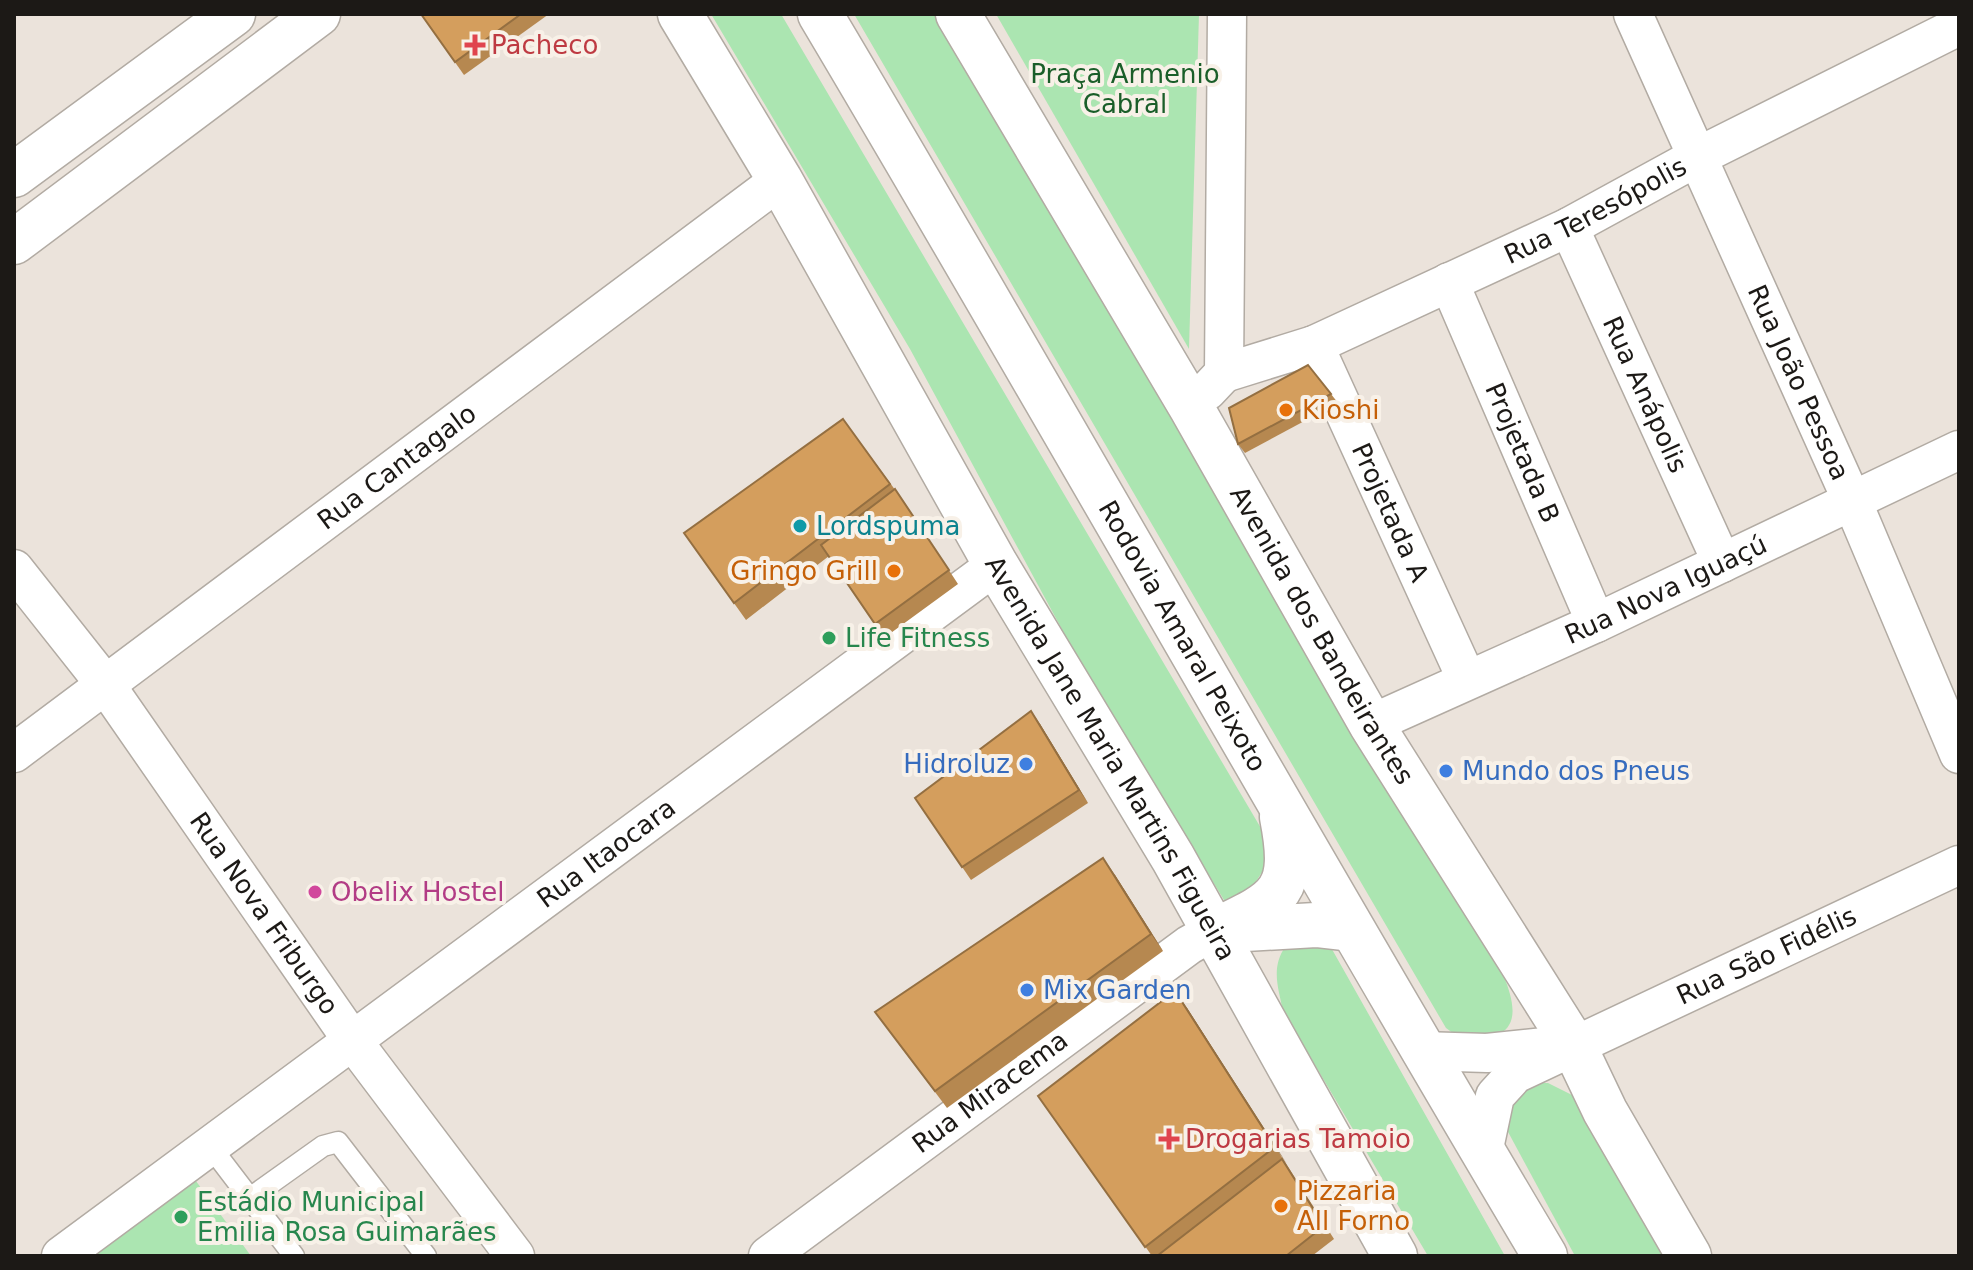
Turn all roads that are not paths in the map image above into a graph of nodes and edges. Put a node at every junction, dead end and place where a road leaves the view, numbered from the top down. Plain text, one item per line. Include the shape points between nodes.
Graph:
1 (233, 14) edge
2 (318, 14) edge
3 (680, 14) edge
4 (820, 14) edge
5 (958, 14) edge
6 (1227, 14) edge
7 (1633, 14) edge
8 (1959, 26) edge
9 (1697, 157) junction
10 (14, 175) edge
11 (780, 180) junction
12 (1569, 227) junction
13 (14, 242) edge
14 (1449, 282) junction
15 (1314, 345) junction
16 (1224, 373) junction
17 (1191, 407) junction
18 (1959, 450) edge
19 (1853, 503) junction
20 (1722, 563) junction
21 (996, 565) junction
22 (14, 569) edge
23 (1596, 623) junction
24 (1467, 680) junction
25 (105, 684) junction
26 (1371, 724) junction
27 (14, 753) edge
28 (1959, 754) edge
29 (1280, 804) junction
30 (1959, 865) edge
31 (1351, 929) junction
32 (1214, 931) junction
33 (352, 1040) junction
34 (1573, 1044) junction
35 (1421, 1051) junction
36 (210, 1146) junction
37 (1483, 1153) junction
38 (250, 1198) junction
39 (61, 1256) edge
40 (294, 1256) edge
41 (426, 1256) edge
42 (515, 1256) edge
43 (768, 1256) edge
44 (1395, 1256) edge
45 (1545, 1256) edge
46 (1689, 1256) edge

1 - 10 main road
2 - 13 main road
3 - 11 main road, Avenida Jane Maria Martins Figueira
4 - 29 main road, Rodovia Amaral Peixoto
5 - 17 main road, Avenida dos Bandeirantes
6 - 16 street
7 - 9 street, Rua João Pessoa
8 - 9 street, Rua Teresópolis
9 - 12 street, Rua Teresópolis
9 - 19 street, Rua João Pessoa
11 - 21 main road, Avenida Jane Maria Martins Figueira
11 - 25 street, Rua Cantagalo
12 - 14 street, Rua Teresópolis
12 - 20 street, Rua Anápolis
14 - 15 street, Rua Teresópolis
14 - 23 street, Projetada B
15 - 16 street, Rua Teresópolis
15 - 24 street, Projetada A
16 - 17 street
17 - 26 main road, Avenida dos Bandeirantes
18 - 19 street, Rua Nova Iguaçú
19 - 20 street, Rua Nova Iguaçú
19 - 28 street, Rua João Pessoa
20 - 23 street, Rua Nova Iguaçú
21 - 32 main road, Avenida Jane Maria Martins Figueira
21 - 33 street, Rua Itaocara
22 - 25 street, Rua Nova Friburgo
23 - 24 street, Rua Nova Iguaçú
24 - 26 street, Rua Nova Iguaçú
25 - 27 street, Rua Cantagalo
25 - 33 street, Rua Nova Friburgo
26 - 34 main road, Avenida dos Bandeirantes
29 - 31 main road, Rodovia Amaral Peixoto
29 - 32 main road via 1290,860 1278,892 1261,909
30 - 34 street, Rua São Fidélis
31 - 32 main road via 1316,925
31 - 35 main road, Rodovia Amaral Peixoto
32 - 43 street, Rua Miracema
32 - 44 main road, Avenida Jane Maria Martins Figueira
33 - 36 street, Rua Itaocara
33 - 42 street, Rua Nova Friburgo
34 - 35 street, Rua São Fidélis via 1477,1053
34 - 37 street, Rua São Fidélis via 1515,1074 1495,1096
34 - 46 main road, Avenida dos Bandeirantes via 1605,1111
35 - 37 main road, Rodovia Amaral Peixoto
36 - 38 lane
36 - 39 street, Rua Itaocara
37 - 45 main road, Rodovia Amaral Peixoto
38 - 40 lane
38 - 41 lane via 323,1146 338,1142

